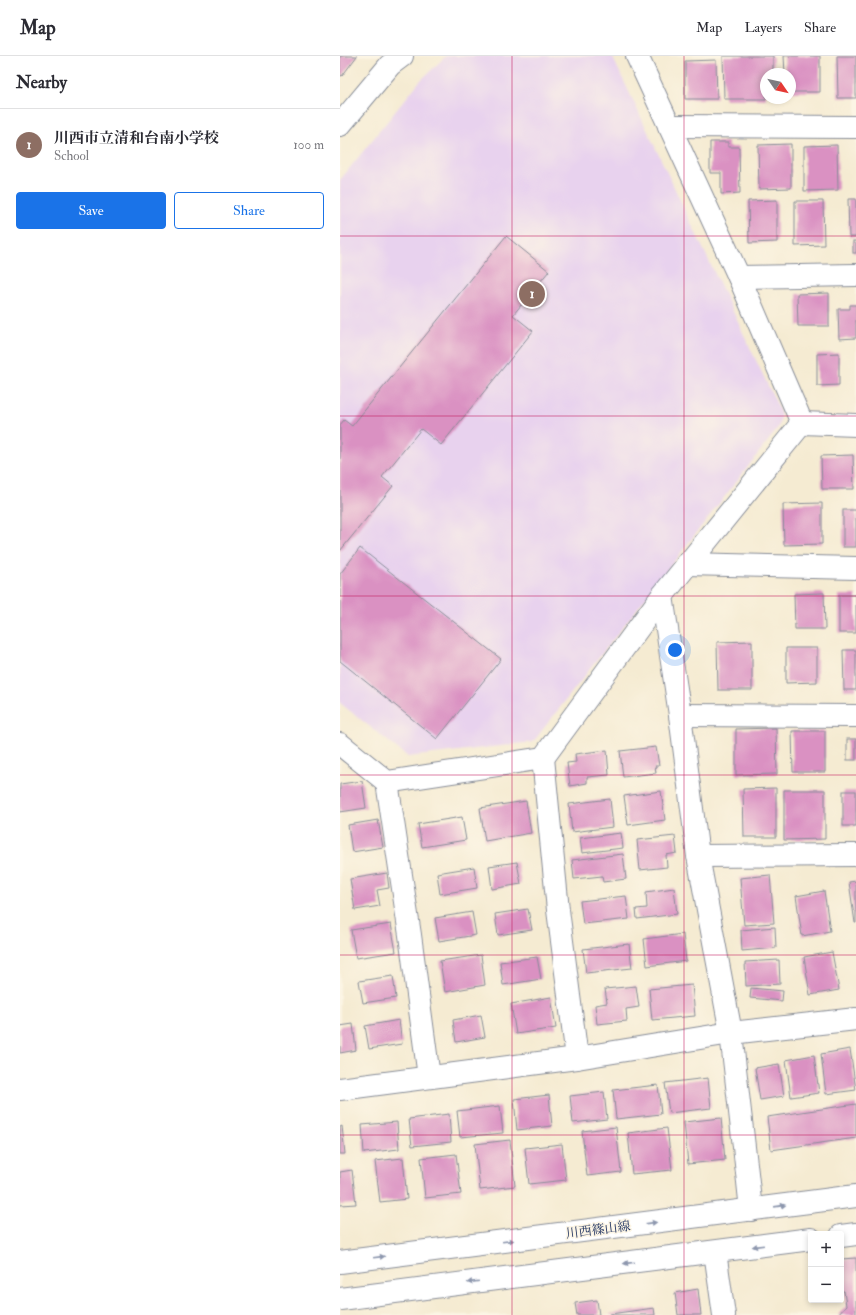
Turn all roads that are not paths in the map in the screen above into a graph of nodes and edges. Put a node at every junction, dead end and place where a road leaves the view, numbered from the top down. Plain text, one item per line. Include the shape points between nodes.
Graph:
1 (402, 56) edge
2 (637, 56) edge
3 (340, 125) edge
4 (669, 126) junction
5 (856, 127) edge
6 (856, 275) edge
7 (739, 277) junction
8 (802, 423) junction
9 (856, 425) edge
10 (687, 564) junction
11 (856, 568) edge
12 (662, 596) junction
13 (680, 715) junction
14 (856, 716) edge
15 (340, 744) edge
16 (543, 758) junction
17 (387, 782) junction
18 (856, 855) edge
19 (698, 856) junction
20 (856, 1019) edge
21 (731, 1033) junction
22 (578, 1058) junction
23 (429, 1077) junction
24 (340, 1089) edge
25 (856, 1196) edge
26 (750, 1210) junction
27 (856, 1234) edge
28 (844, 1236) edge
29 (808, 1240) edge
30 (715, 1252) junction
31 (340, 1262) edge
32 (340, 1299) edge
33 (724, 1315) edge

1 - 3 street via 390,65
2 - 4 street
4 - 5 street
4 - 7 street
6 - 7 street
7 - 8 street
8 - 9 street
8 - 10 street
10 - 11 street
10 - 12 street
12 - 13 street
12 - 16 street
13 - 14 street
13 - 19 street
15 - 17 street
16 - 17 street
16 - 22 street via 558,910
17 - 23 street
18 - 19 street
19 - 21 street
20 - 21 street
21 - 22 street
21 - 26 street
22 - 23 street
23 - 24 street
26 -> 25 street, 川西篠山線
31 -> 26 street, 川西篠山線
27 - 28 street
29 -> 30 street
30 -> 32 street
30 - 33 street

